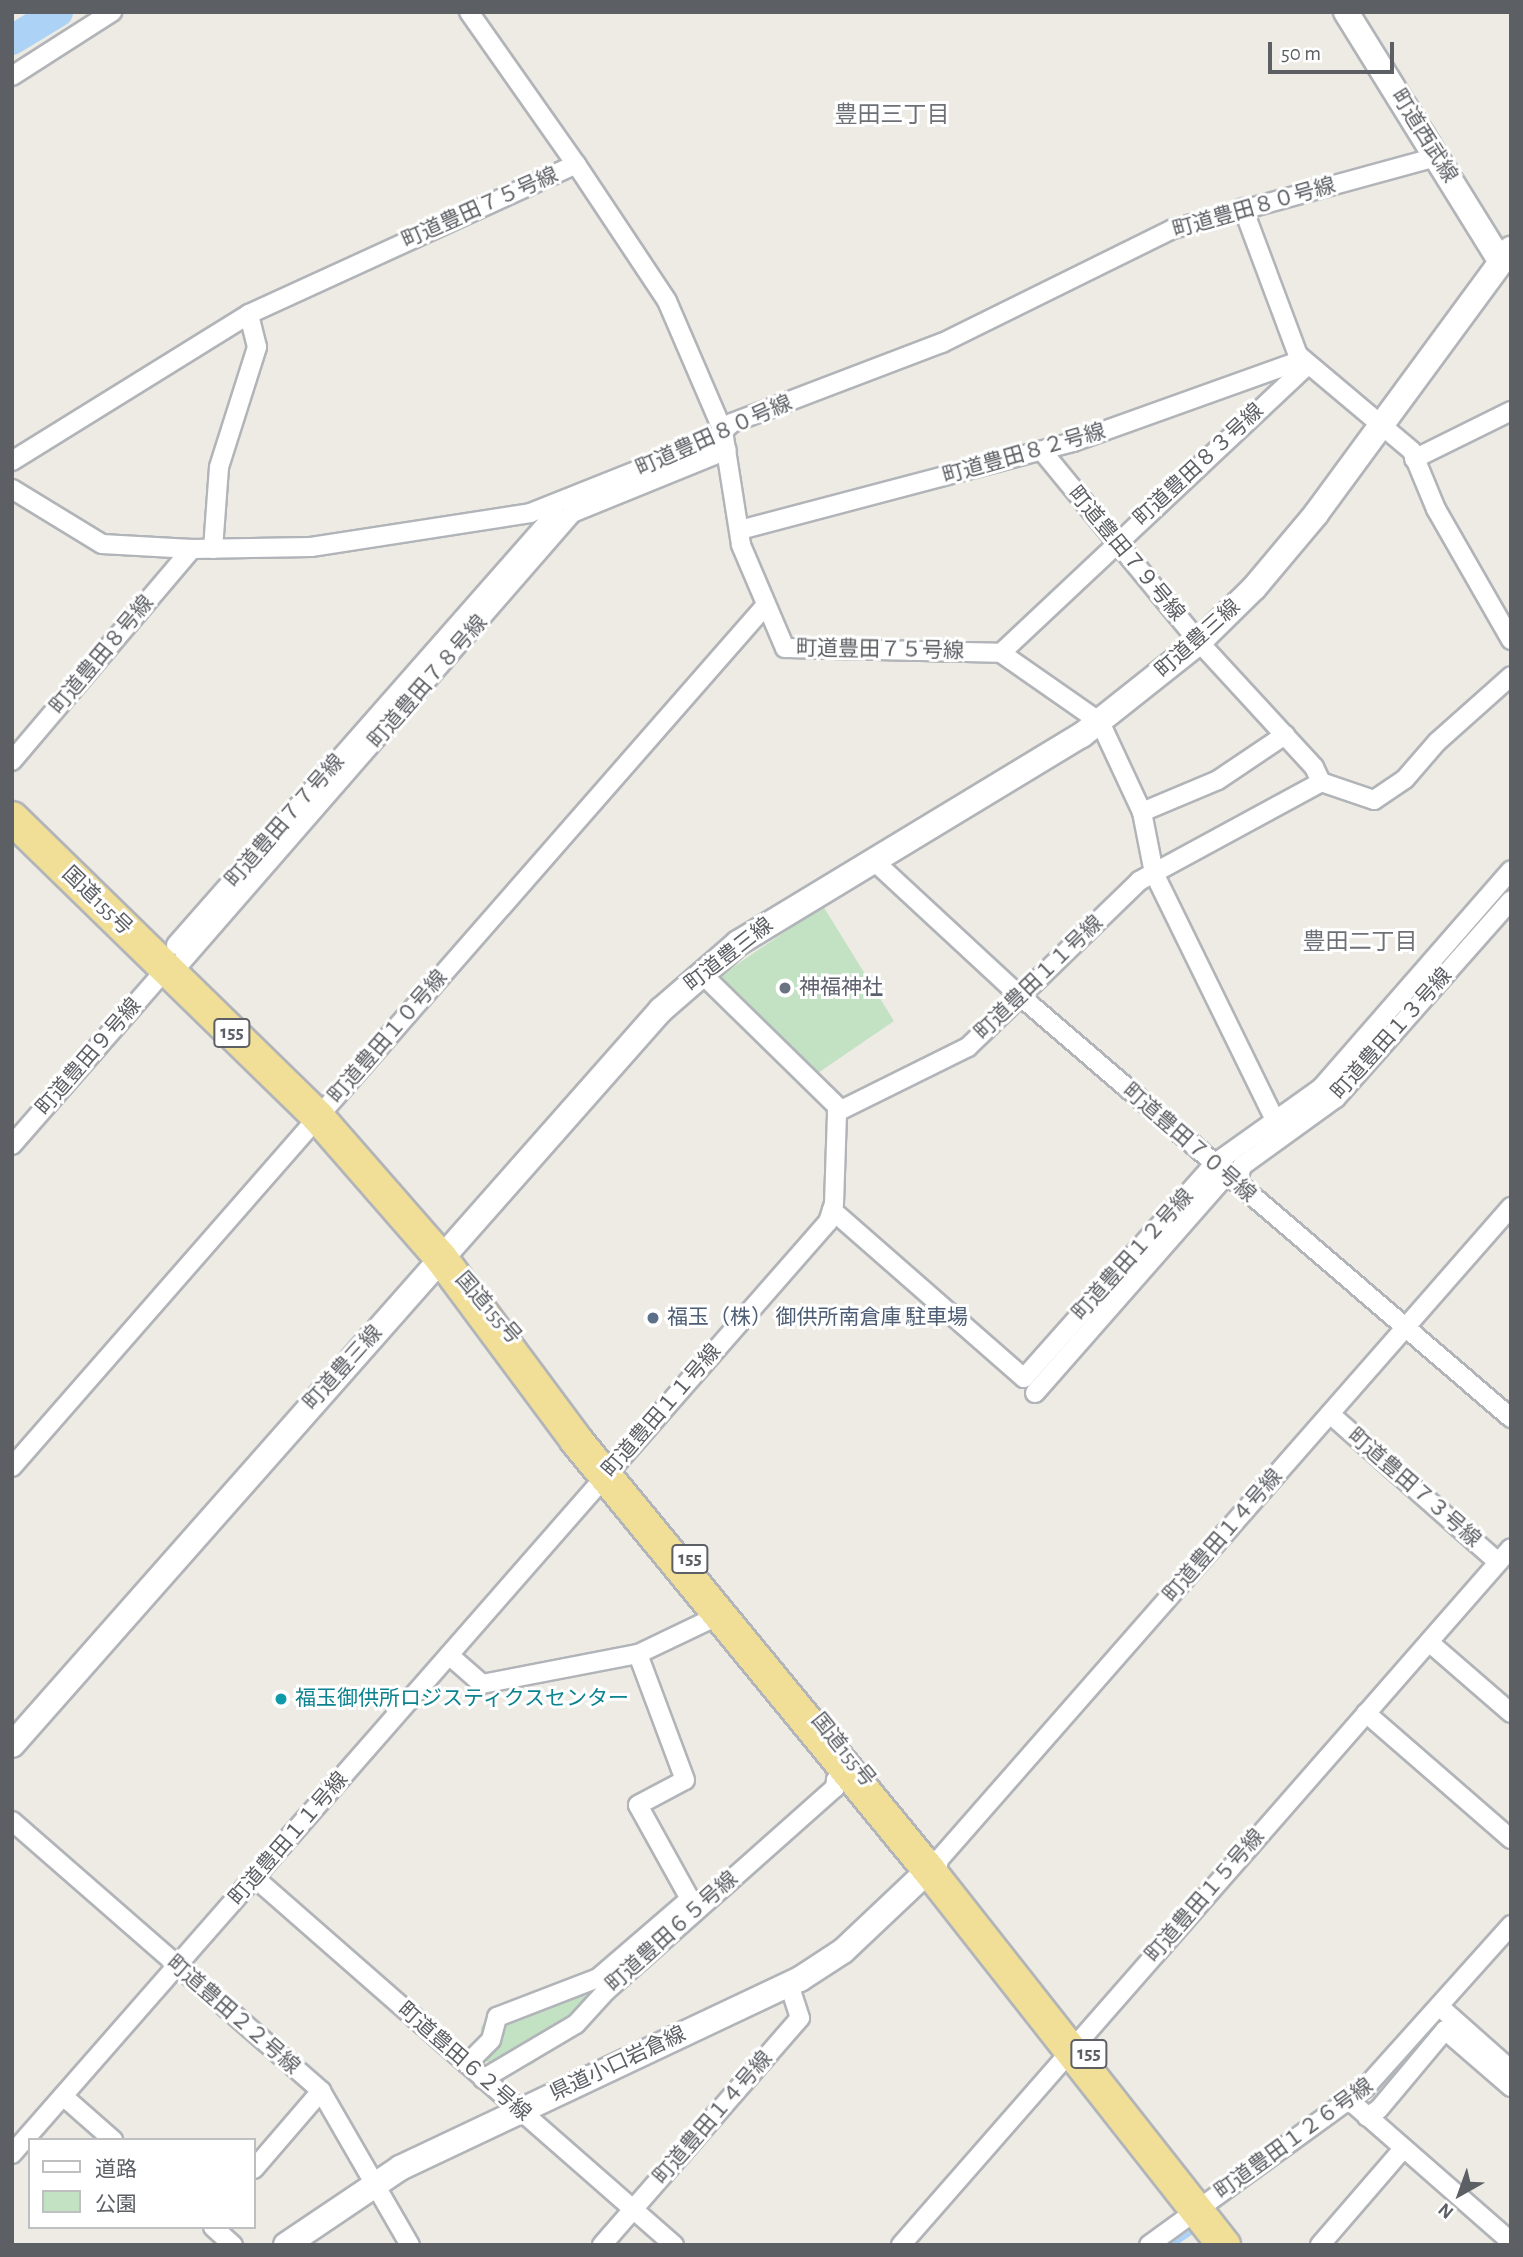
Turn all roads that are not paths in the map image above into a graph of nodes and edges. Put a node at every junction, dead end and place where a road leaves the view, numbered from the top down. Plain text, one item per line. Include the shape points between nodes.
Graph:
1 (112, 12) edge
2 (469, 12) edge
3 (1346, 12) edge
4 (12, 76) edge
5 (1437, 157) junction
6 (576, 164) junction
7 (1243, 208) junction
8 (1507, 260) edge
9 (249, 314) junction
10 (1305, 362) junction
11 (1511, 411) edge
12 (1381, 423) junction
13 (723, 431) junction
14 (727, 450) junction
15 (1042, 451) junction
16 (1414, 459) junction
17 (12, 461) edge
18 (12, 489) edge
19 (554, 504) junction
20 (740, 530) junction
21 (1115, 542) junction
22 (192, 549) junction
23 (213, 549) junction
24 (765, 606) junction
25 (1511, 640) edge
26 (1199, 642) junction
27 (1001, 653) junction
28 (1511, 676) edge
29 (1100, 722) junction
30 (1285, 735) junction
31 (12, 761) edge
32 (1321, 782) junction
33 (1142, 813) junction
34 (12, 818) edge
35 (873, 860) junction
36 (1511, 870) edge
37 (1154, 873) junction
38 (1511, 900) edge
39 (171, 963) junction
40 (701, 972) junction
41 (1019, 996) junction
42 (840, 1109) junction
43 (318, 1117) junction
44 (1276, 1122) junction
45 (12, 1145) edge
46 (1214, 1164) junction
47 (1231, 1180) junction
48 (1511, 1207) edge
49 (832, 1210) junction
50 (441, 1258) junction
51 (1405, 1328) junction
52 (1035, 1393) dead end
53 (1330, 1414) junction
54 (1511, 1418) edge
55 (12, 1467) edge
56 (611, 1470) junction
57 (1511, 1548) edge
58 (1498, 1562) junction
59 (722, 1614) junction
60 (1429, 1642) junction
61 (638, 1654) junction
62 (449, 1655) junction
63 (1366, 1713) junction
64 (1511, 1713) edge
65 (12, 1745) edge
66 (849, 1770) junction
67 (12, 1821) edge
68 (1511, 1839) edge
69 (932, 1867) junction
70 (255, 1878) junction
71 (694, 1904) junction
72 (1511, 1925) edge
73 (177, 1966) junction
74 (789, 1984) junction
75 (1440, 2007) junction
76 (1073, 2046) junction
77 (467, 2064) junction
78 (1511, 2070) edge
79 (483, 2079) junction
80 (1511, 2087) edge
81 (321, 2091) junction
82 (63, 2096) junction
83 (1349, 2100) junction
84 (519, 2110) junction
85 (1367, 2118) junction
86 (111, 2138) edge
87 (1403, 2149) junction
88 (12, 2154) edge
89 (256, 2167) edge
90 (374, 2183) junction
91 (1202, 2206) junction
92 (634, 2210) junction
93 (215, 2229) edge
94 (1511, 2242) edge
95 (233, 2245) edge
96 (286, 2245) edge
97 (410, 2245) edge
98 (602, 2245) edge
99 (674, 2245) edge
100 (901, 2245) edge
101 (1149, 2245) edge
102 (1224, 2245) edge
103 (1242, 2245) edge
104 (1320, 2245) edge

1 - 4 street
2 - 6 street
3 - 5 street, 町道西武線
5 - 7 street, 町道豊田８０号線
5 - 8 street, 町道西武線
6 - 9 street, 町道豊田７５号線
6 - 13 street, 町道豊田７５号線 via 667,301
7 - 10 street
7 - 13 street, 町道豊田８０号線 via 1173,229 942,344 732,423
8 - 12 street, 町道豊三線
9 - 17 street, 町道豊田７５号線
9 - 23 street via 257,347 219,467
10 - 12 street
10 - 15 street, 町道豊田８２号線
10 - 21 street, 町道豊田８３号線
11 - 16 street
12 - 16 street via 1412,451
12 - 26 street, 町道豊三線 via 1284,553
13 - 14 street, 町道豊田７５号線
13 - 19 street, 町道豊田８０号線 via 713,440
14 - 20 street, 町道豊田７５号線
14 - 39 street, 町道豊田７８号線 via 572,513
15 - 20 street, 町道豊田８２号線
15 - 21 street, 町道豊田７９号線
16 - 25 street via 1436,509
18 - 22 street, 町道豊田８０号線 via 102,544
19 - 23 street, 町道豊田８０号線 via 530,513 311,547
19 - 39 street, 町道豊田７７号線 via 552,516
20 - 24 street, 町道豊田７５号線 via 741,545
21 - 26 street, 町道豊田７９号線
21 - 27 street, 町道豊田８３号線
22 - 23 street, 町道豊田８０号線
22 - 31 street, 町道豊田８号線
24 - 27 street, 町道豊田７５号線 via 785,648
24 - 43 street, 町道豊田１０号線
26 - 29 street, 町道豊三線
26 - 30 street, 町道豊田７９号線
27 - 29 street
28 - 32 street via 1437,742 1405,779 1374,800
29 - 33 street
29 - 35 street, 町道豊三線
30 - 32 street, 町道豊田７９号線 via 1314,767
30 - 33 street via 1218,780
32 - 37 street, 町道豊田１１号線
33 - 37 street
34 - 39 highway, 国道155号 / 155
35 - 40 street, 町道豊三線 via 759,928
35 - 41 street, 町道豊田７０号線
36 - 44 street, 町道豊田１２号線 via 1321,1088
37 - 41 street, 町道豊田１１号線 via 1139,881
37 - 44 street
38 - 47 street, 町道豊田１３号線 via 1341,1093 1242,1166 1238,1180
39 - 43 highway, 国道155号 / 155
39 - 45 street, 町道豊田９号線
40 - 42 street
40 - 50 street, 町道豊三線 via 621,1051
41 - 42 street, 町道豊田１１号線 via 962,1051
41 - 46 street, 町道豊田７０号線
42 - 49 street via 835,1116
43 - 50 highway, 国道155号 / 155
43 - 55 street, 町道豊田１０号線
44 - 46 street, 町道豊田１２号線
46 - 47 street, 町道豊田７０号線
46 - 49 street, 町道豊田１２号線 via 1024,1378
47 - 51 street, 町道豊田７０号線
47 - 52 street, 町道豊田１３号線 via 1222,1180
48 - 51 street, 町道豊田１４号線
49 - 56 street, 町道豊田１１号線 via 828,1222
50 - 56 highway, 国道155号 / 155
50 - 65 street, 町道豊三線
51 - 53 street, 町道豊田１４号線
51 - 54 street, 町道豊田７０号線
53 - 58 street, 町道豊田７３号線
53 - 69 street, 町道豊田１４号線
56 - 59 highway, 国道155号 / 155
56 - 62 street, 町道豊田１１号線
56 - 69 highway, 国道155号 / 155
57 - 58 street, 町道豊田１５号線
58 - 60 street, 町道豊田１５号線
59 - 61 street
59 - 66 highway, 国道155号 / 155
60 - 63 street, 町道豊田１５号線
60 - 64 street
61 - 62 street via 482,1684
61 - 71 street via 685,1780 638,1805
62 - 70 street, 町道豊田１１号線
63 - 68 street
63 - 76 street, 町道豊田１５号線
66 - 69 highway, 国道155号 / 155
66 - 71 street, 町道豊田６５号線 via 836,1780 835,1788
67 - 73 street, 町道豊田２２号線
69 - 74 street, 県道小口岩倉線 via 843,1951
69 - 76 highway, 国道155号 / 155
70 - 73 street, 町道豊田１１号線
70 - 77 street, 町道豊田６２号線
71 - 77 street via 598,1978 498,2017 491,2040
71 - 79 street, 町道豊田６５号線 via 576,2024
72 - 75 street, 町道豊田１２６号線
73 - 81 street, 町道豊田２２号線
73 - 82 street, 町道豊田１１号線
74 - 84 street, 県道小口岩倉線
74 - 92 street, 町道豊田１４号線 via 800,2018
75 - 78 street
75 - 83 street, 町道豊田１２６号線 via 1383,2072
76 - 91 highway, 国道155号 / 155
76 - 100 street, 町道豊田１５号線
77 - 79 street, 町道豊田６２号線
79 - 84 street, 町道豊田６２号線
80 - 85 street via 1445,2030 1380,2109
81 - 89 street
81 - 90 street, 町道豊田２２号線
82 - 86 street
82 - 88 street, 町道豊田１１号線
83 - 85 street
83 - 91 street, 町道豊田１２６号線
84 - 90 street, 県道小口岩倉線
84 - 92 street, 町道豊田６２号線
85 - 87 street
87 - 94 street
87 - 104 street
90 - 96 street, 県道小口岩倉線
90 - 97 street, 町道豊田２２号線
91 - 101 street, 町道豊田１２６号線
91 - 102 highway, 国道155号 / 155
91 - 103 highway, 国道155号 / 155
92 - 98 street, 町道豊田１４号線
92 - 99 street, 町道豊田６２号線
93 - 95 street

